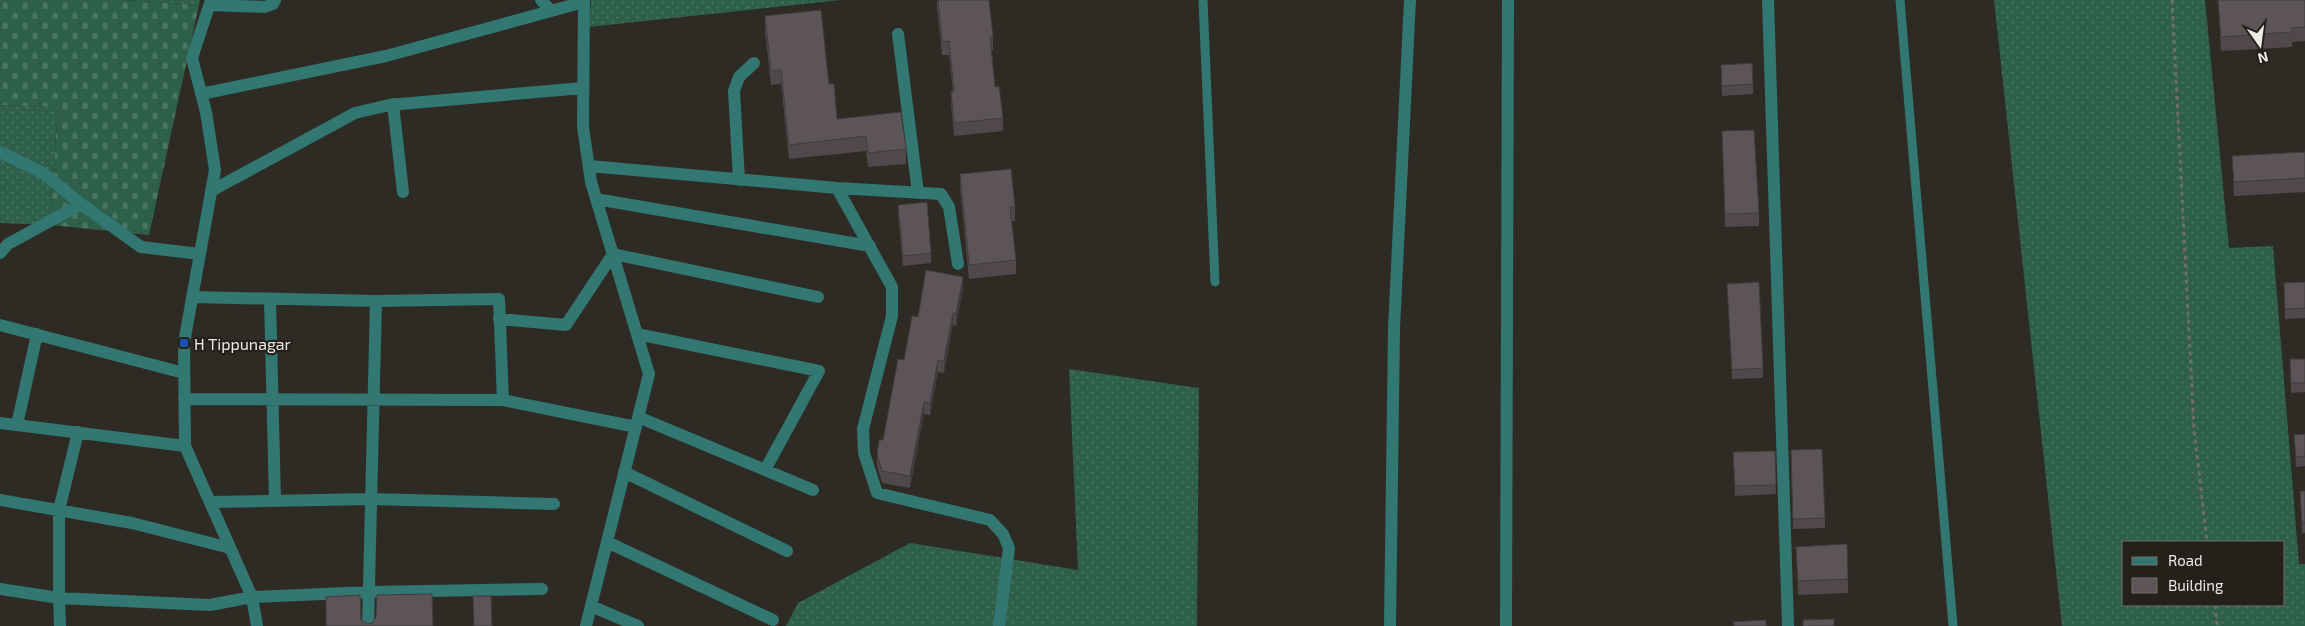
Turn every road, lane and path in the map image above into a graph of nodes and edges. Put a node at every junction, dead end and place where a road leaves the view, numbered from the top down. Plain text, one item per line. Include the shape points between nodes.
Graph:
1 (276, 0) edge
2 (542, 0) edge
3 (1203, 0) edge
4 (1410, 0) edge
5 (1508, 0) edge
6 (1768, 0) edge
7 (1900, 0) edge
8 (2172, 0) edge
9 (584, 1) edge
10 (211, 2) edge
11 (551, 11) junction
12 (898, 34) dead end
13 (754, 63) dead end
14 (583, 88) junction
15 (201, 94) junction
16 (393, 104) junction
17 (0, 152) edge
18 (589, 166) junction
19 (739, 180) junction
20 (837, 188) junction
21 (211, 191) junction
22 (403, 192) dead end
23 (918, 193) junction
24 (596, 199) junction
25 (81, 204) junction
26 (870, 246) junction
27 (0, 253) edge
28 (200, 254) junction
29 (613, 254) junction
30 (958, 264) dead end
31 (1215, 282) dead end
32 (192, 297) junction
33 (818, 297) dead end
34 (270, 299) junction
35 (376, 301) junction
36 (500, 319) junction
37 (0, 325) edge
38 (37, 334) junction
39 (637, 334) junction
40 (184, 373) junction
41 (184, 399) junction
42 (273, 400) junction
43 (503, 400) junction
44 (374, 401) junction
45 (637, 422) junction
46 (0, 424) edge
47 (17, 426) junction
48 (78, 432) junction
49 (185, 446) junction
50 (766, 470) junction
51 (624, 472) junction
52 (813, 490) dead end
53 (371, 499) junction
54 (0, 500) edge
55 (275, 500) junction
56 (210, 502) junction
57 (554, 504) dead end
58 (60, 510) junction
59 (2207, 541) edge
60 (607, 542) junction
61 (230, 548) junction
62 (787, 551) dead end
63 (0, 589) edge
64 (542, 589) dead end
65 (369, 592) junction
66 (252, 597) junction
67 (59, 598) junction
68 (591, 606) junction
69 (2215, 606) edge
70 (773, 620) dead end
71 (60, 626) edge
72 (257, 626) edge
73 (368, 626) edge
74 (586, 626) edge
75 (638, 626) edge
76 (999, 626) edge
77 (1390, 626) edge
78 (1506, 626) edge
79 (1788, 626) edge
80 (1953, 626) edge
81 (2217, 626) edge

1 - 10 street via 265,7
2 - 11 street
3 - 31 lane
4 - 77 street via 1394,328
5 - 78 street
6 - 79 street
7 - 80 lane
8 - 59 path via 2194,429
9 - 11 street
9 - 14 street
10 - 15 street via 192,58
11 - 15 street via 386,56
12 - 23 street
13 - 19 street via 739,77 734,91
14 - 16 street
14 - 18 street via 583,127
15 - 21 street via 215,170
16 - 21 street via 355,113
16 - 22 street
17 - 25 street via 44,173
18 - 19 street
18 - 24 street
19 - 20 street
20 - 23 street
20 - 26 street
21 - 28 street
23 - 30 street via 941,194 949,207
24 - 26 street
24 - 29 street
25 - 27 street via 8,244
25 - 28 street via 141,247
26 - 76 street via 892,287 892,316 863,428 864,453 877,493 990,520 997,527 1008,548
28 - 32 street
29 - 33 street
29 - 36 street via 566,325
29 - 39 street
32 - 34 street
32 - 40 street via 184,343
34 - 35 street
34 - 42 street
35 - 36 street via 499,299
35 - 44 street
36 - 43 street
37 - 38 street
38 - 40 street
38 - 47 street
39 - 45 street via 649,374
39 - 50 street via 819,370
40 - 41 street
41 - 42 street
41 - 49 street
42 - 44 street
42 - 55 street
43 - 44 street
43 - 45 street
44 - 53 street
45 - 50 street
45 - 51 street
46 - 47 street
47 - 48 street
48 - 49 street
48 - 58 street
49 - 56 street
50 - 52 street
51 - 60 street
51 - 62 street
53 - 55 street
53 - 57 street
53 - 65 street
54 - 58 street
55 - 56 street
56 - 61 street
58 - 61 street via 132,523
58 - 67 street
60 - 68 street
60 - 70 street
61 - 66 street
63 - 67 street
64 - 65 street
65 - 66 street
65 - 73 street
66 - 67 street via 210,605
66 - 72 street
67 - 71 street
68 - 74 street
68 - 75 street
69 - 81 path

